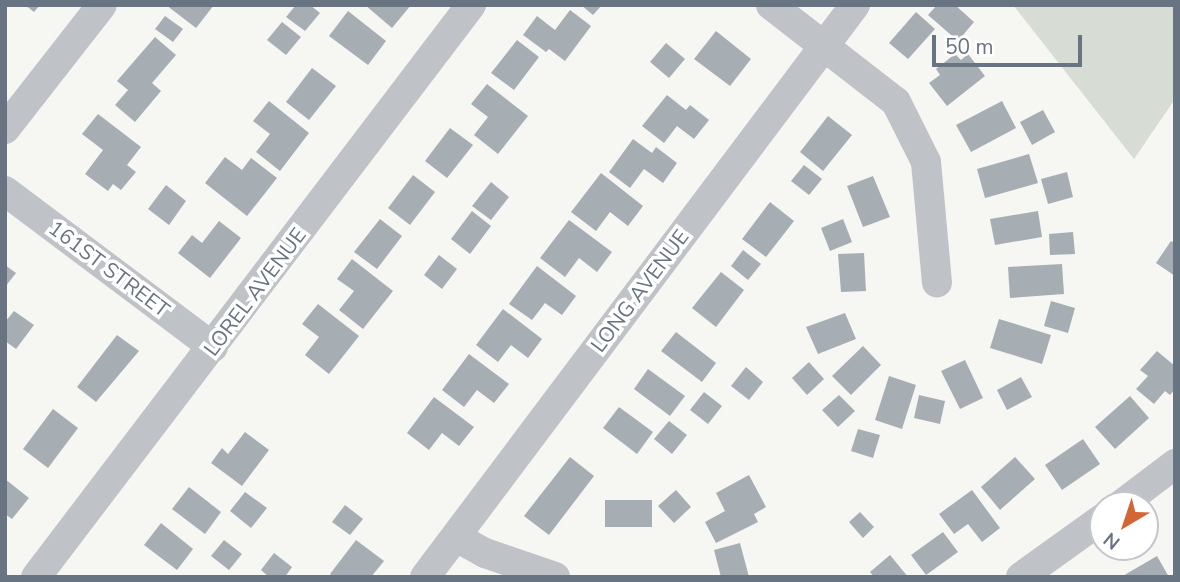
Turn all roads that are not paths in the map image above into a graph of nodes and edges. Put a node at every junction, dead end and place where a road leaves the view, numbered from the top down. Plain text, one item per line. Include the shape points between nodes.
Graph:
1 (102, 5) edge
2 (471, 5) edge
3 (771, 5) edge
4 (855, 5) edge
5 (823, 46) junction
6 (5, 129) edge
7 (5, 191) edge
8 (937, 283) dead end
9 (213, 347) junction
10 (1175, 464) edge
11 (1139, 491) edge
12 (1089, 528) edge
13 (456, 537) junction
14 (36, 577) edge
15 (425, 577) edge
16 (555, 577) edge
17 (1021, 577) edge

1 - 6 street
2 - 9 street, LOREL AVENUE
3 - 5 street
4 - 5 street, LONG AVENUE
5 - 8 street via 897,102 926,162
5 - 13 street, LONG AVENUE
7 - 9 street, 161ST STREET
9 - 14 street, LOREL AVENUE
10 - 11 street
12 - 17 street
13 - 15 street, LONG AVENUE
13 - 16 street via 485,553

